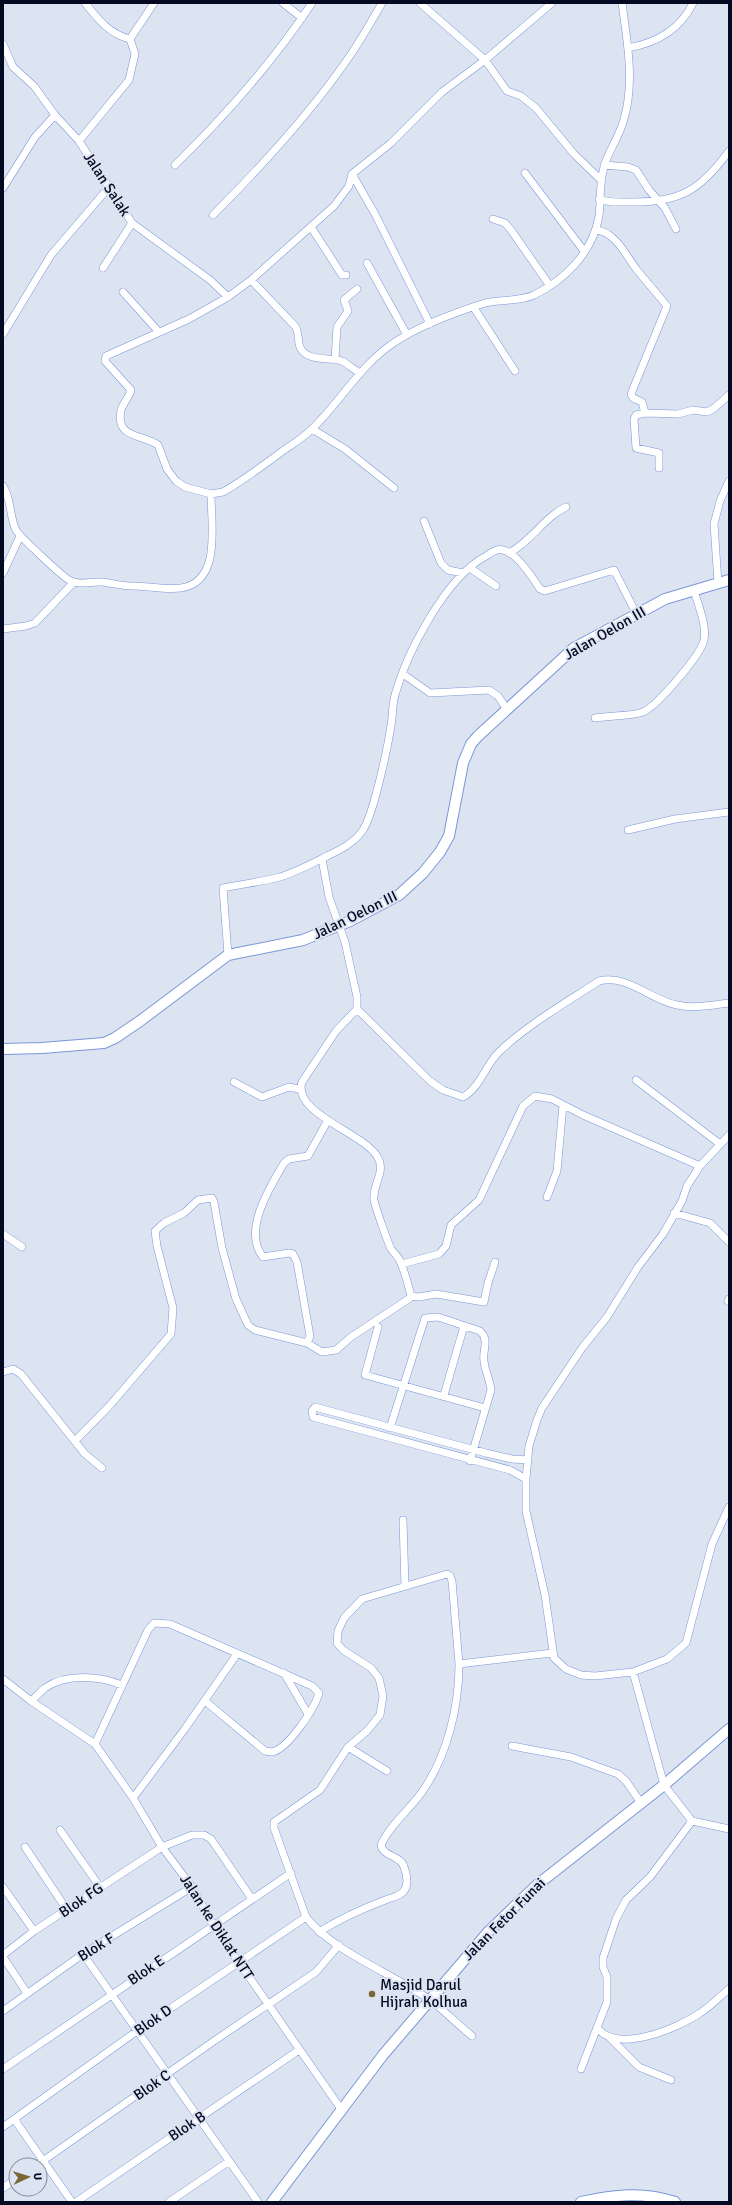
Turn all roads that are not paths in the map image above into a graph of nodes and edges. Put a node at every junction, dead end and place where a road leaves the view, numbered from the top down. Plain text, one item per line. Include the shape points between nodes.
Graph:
1 (85, 3) edge
2 (154, 3) edge
3 (283, 3) edge
4 (312, 3) edge
5 (382, 3) edge
6 (420, 3) edge
7 (552, 3) edge
8 (622, 3) edge
9 (693, 3) edge
10 (302, 18) junction
11 (130, 39) junction
12 (3, 44) edge
13 (628, 48) junction
14 (485, 60) junction
15 (55, 114) junction
16 (79, 141) junction
17 (729, 151) edge
18 (175, 165) dead end
19 (604, 165) junction
20 (525, 173) dead end
21 (352, 174) junction
22 (601, 180) junction
23 (110, 186) junction
24 (3, 188) edge
25 (598, 199) junction
26 (658, 200) junction
27 (213, 215) dead end
28 (493, 219) dead end
29 (132, 223) junction
30 (311, 228) junction
31 (676, 229) dead end
32 (596, 230) junction
33 (584, 251) junction
34 (367, 263) dead end
35 (103, 268) dead end
36 (346, 275) dead end
37 (251, 280) junction
38 (550, 286) junction
39 (357, 288) dead end
40 (123, 292) dead end
41 (228, 297) junction
42 (474, 308) junction
43 (430, 324) junction
44 (158, 331) junction
45 (3, 334) edge
46 (407, 335) junction
47 (335, 360) junction
48 (515, 371) dead end
49 (360, 373) junction
50 (729, 395) edge
51 (645, 413) junction
52 (312, 429) junction
53 (659, 468) dead end
54 (729, 481) edge
55 (3, 486) edge
56 (394, 488) dead end
57 (211, 494) junction
58 (566, 507) dead end
59 (424, 521) dead end
60 (20, 536) junction
61 (509, 553) junction
62 (470, 568) junction
63 (3, 573) edge
64 (463, 573) junction
65 (729, 580) edge
66 (74, 582) junction
67 (718, 583) junction
68 (496, 586) dead end
69 (694, 590) junction
70 (636, 614) junction
71 (3, 629) edge
72 (403, 674) junction
73 (506, 708) junction
74 (595, 718) dead end
75 (729, 812) edge
76 (628, 830) dead end
77 (322, 859) junction
78 (340, 924) junction
79 (228, 955) junction
80 (729, 1003) edge
81 (356, 1009) junction
82 (3, 1049) edge
83 (636, 1080) dead end
84 (234, 1082) dead end
85 (299, 1089) junction
86 (563, 1105) junction
87 (328, 1120) junction
88 (729, 1135) edge
89 (720, 1144) junction
90 (700, 1166) junction
91 (547, 1197) dead end
92 (674, 1214) junction
93 (3, 1234) edge
94 (729, 1242) edge
95 (22, 1247) dead end
96 (495, 1262) dead end
97 (402, 1264) junction
98 (412, 1296) junction
99 (464, 1326) junction
100 (378, 1327) dead end
101 (307, 1343) junction
102 (3, 1372) edge
103 (404, 1385) junction
104 (444, 1395) junction
105 (485, 1408) junction
106 (390, 1428) junction
107 (388, 1437) junction
108 (75, 1440) junction
109 (473, 1449) junction
110 (528, 1460) junction
111 (470, 1461) junction
112 (102, 1468) dead end
113 (526, 1479) junction
114 (729, 1507) edge
115 (403, 1520) dead end
116 (405, 1586) junction
117 (552, 1653) junction
118 (237, 1654) junction
119 (459, 1664) junction
120 (633, 1672) junction
121 (284, 1673) junction
122 (3, 1679) edge
123 (122, 1685) junction
124 (31, 1701) junction
125 (205, 1701) junction
126 (308, 1714) junction
127 (729, 1729) edge
128 (95, 1744) junction
129 (512, 1746) dead end
130 (348, 1747) junction
131 (387, 1771) dead end
132 (664, 1785) junction
133 (133, 1798) junction
134 (641, 1803) junction
135 (692, 1821) junction
136 (729, 1829) edge
137 (60, 1830) dead end
138 (25, 1847) dead end
139 (162, 1847) junction
140 (291, 1873) junction
141 (3, 1887) edge
142 (100, 1887) junction
143 (192, 1887) junction
144 (252, 1899) junction
145 (67, 1910) junction
146 (306, 1917) junction
147 (213, 1925) junction
148 (34, 1930) junction
149 (319, 1932) junction
150 (339, 1945) junction
151 (83, 1954) junction
152 (3, 1956) edge
153 (238, 1962) junction
154 (729, 1990) edge
155 (27, 1993) junction
156 (111, 1994) junction
157 (430, 2000) junction
158 (268, 2005) junction
159 (3, 2011) edge
160 (597, 2028) junction
161 (137, 2031) junction
162 (472, 2036) dead end
163 (610, 2038) junction
164 (299, 2050) junction
165 (3, 2069) edge
166 (581, 2069) dead end
167 (168, 2074) junction
168 (670, 2080) dead end
169 (341, 2109) junction
170 (198, 2118) junction
171 (14, 2119) junction
172 (3, 2127) edge
173 (42, 2157) edge
174 (48, 2157) edge
175 (228, 2162) junction
176 (48, 2166) edge
177 (277, 2201) edge
178 (72, 2202) edge
179 (76, 2202) edge
180 (169, 2202) edge
181 (258, 2202) edge
182 (581, 2202) edge
183 (675, 2202) edge

1 - 11 street via 105,27 121,37
2 - 11 street
3 - 10 street
4 - 10 street
5 - 27 street via 347,60 310,109 256,172
6 - 14 street
7 - 14 street
8 - 13 street
9 - 13 street via 682,21 660,39
10 - 18 street via 220,121
11 - 16 street, Jalan Salak via 134,54 129,80
12 - 15 street via 13,67 34,86
13 - 19 street via 628,98 625,118 617,141
14 - 21 street via 442,92 391,143
14 - 22 street via 507,91 521,96 536,108 574,154
15 - 16 street
15 - 24 street via 35,137
16 - 23 street, Jalan Salak
17 - 26 street via 703,183 679,195
19 - 22 street
19 - 26 street via 636,170
20 - 33 street
21 - 30 street via 345,193
21 - 43 street
22 - 25 street
23 - 29 street, Jalan Salak
23 - 45 street via 51,255
25 - 26 street via 617,202
25 - 32 street
26 - 31 street
28 - 38 street via 511,230
29 - 35 street
29 - 41 street, Jalan Salak via 210,280
30 - 36 street via 342,275
30 - 37 street
32 - 33 street
32 - 51 street via 621,247 667,306 631,394 633,398 642,402
33 - 38 street via 573,267
34 - 46 street
37 - 41 street
37 - 47 street via 295,326 301,350 323,360
38 - 42 street via 528,297 486,303
39 - 47 street via 344,300 348,311 337,328
40 - 44 street
41 - 44 street via 189,319
42 - 43 street via 457,312
42 - 48 street
43 - 46 street
44 - 57 street via 112,352 105,358 131,390 122,408 120,421 130,434 158,445 167,469 176,481 185,488
46 - 49 street via 390,346
47 - 49 street
49 - 52 street
50 - 51 street via 707,412 693,410 678,414
51 - 53 street via 636,415 634,419 636,448 658,452
52 - 56 street via 345,449
52 - 57 street via 229,489 220,494
54 - 67 street via 714,524
55 - 60 street
57 - 66 street via 209,561 204,576 197,582 188,587 168,588
58 - 61 street via 553,513 533,536
59 - 64 street via 441,563 448,570
60 - 63 street
60 - 66 street via 68,580
61 - 62 street via 496,550
61 - 70 street via 545,591 614,570 619,575
62 - 64 street
62 - 68 street
64 - 72 street via 423,629
65 - 67 street, Jalan Oelon III
66 - 71 street via 35,623
67 - 69 street, Jalan Oelon III
69 - 70 street, Jalan Oelon III via 665,599
69 - 74 street via 704,633 704,641 696,656 662,697 644,711
70 - 73 street, Jalan Oelon III via 574,648
72 - 73 street via 430,693 489,690 498,696
72 - 77 street via 394,695 389,739 375,797 364,829 343,848
73 - 78 street, Jalan Oelon III via 478,736 467,752 461,769 450,830 440,852 399,895
75 - 76 street via 675,819
77 - 78 street via 329,897
77 - 79 street via 279,877 223,888
78 - 79 street, Jalan Oelon III via 298,942
78 - 81 street via 357,997
79 - 82 street, Jalan Oelon III via 140,1021 104,1043
80 - 81 street via 676,1005 631,985 606,979 599,981 544,1017 498,1052 473,1090 463,1096 443,1090 430,1081
81 - 85 street via 336,1031
83 - 89 street
84 - 85 street via 262,1097 289,1087
85 - 87 street via 306,1103
86 - 90 street
86 - 91 street via 557,1171
86 - 97 street via 540,1095 530,1099 514,1122 479,1200 451,1225 443,1250 439,1254
87 - 97 street via 377,1156 381,1176 375,1187 374,1201 390,1247
87 - 101 street via 309,1155 289,1158 284,1163 256,1219 257,1239 263,1257 289,1253 293,1254 297,1262 310,1336
88 - 89 street
89 - 90 street
90 - 92 street
92 - 94 street via 710,1223
92 - 110 street via 607,1317 582,1348 542,1408 529,1446
93 - 95 street
96 - 98 street via 484,1302 436,1294
97 - 98 street
98 - 101 street via 336,1350 322,1352
99 - 103 street via 438,1317 425,1318
99 - 104 street
99 - 105 street via 484,1334 484,1361 491,1390
100 - 103 street via 365,1375
101 - 108 street via 255,1330 248,1324 236,1299 222,1248 214,1202 212,1198 202,1198 184,1214 164,1223 155,1232 173,1308 171,1334 111,1404
102 - 108 street via 13,1369 21,1374
103 - 104 street
103 - 106 street
104 - 105 street
105 - 109 street
106 - 107 street via 394,1434
106 - 107 street via 314,1407 312,1411 313,1417
106 - 109 street
107 - 111 street
108 - 112 street via 85,1454
109 - 110 street via 512,1459
109 - 111 street
110 - 113 street
111 - 113 street via 510,1470
113 - 117 street via 526,1511 545,1596
114 - 120 street via 712,1544 686,1643 667,1659
115 - 116 street
116 - 119 street via 446,1574 450,1576
116 - 130 street via 362,1599 344,1618 338,1631 337,1643 340,1647 374,1671 382,1684 382,1710 377,1720
117 - 119 street
117 - 120 street via 560,1664 581,1675
118 - 121 street
118 - 123 street via 170,1624 154,1623 148,1630
118 - 125 street
119 - 149 street via 459,1688 441,1758 422,1793 381,1845 386,1852 402,1862 407,1879 405,1889 398,1896 343,1917
120 - 132 street
121 - 126 street
121 - 126 street via 317,1689 318,1698
122 - 124 street, Jalan ke Diklat NTT
123 - 124 street via 109,1680 67,1680 45,1688
123 - 128 street
124 - 128 street, Jalan ke Diklat NTT
125 - 126 street via 266,1751 272,1752 283,1747
125 - 133 street
127 - 132 street, Jalan Fetor Funai
128 - 133 street, Jalan ke Diklat NTT
129 - 134 street via 571,1757 618,1774
130 - 131 street
130 - 140 street via 320,1790 274,1822
132 - 134 street, Jalan Fetor Funai
132 - 135 street
133 - 139 street, Jalan ke Diklat NTT
134 - 157 street, Jalan Fetor Funai via 588,1843 517,1903 468,1953
135 - 136 street
135 - 160 street via 650,1877 626,1900 616,1919 603,1958 608,1992
137 - 142 street
138 - 145 street
139 - 142 street, Blok FG
139 - 143 street, Jalan ke Diklat NTT
139 - 144 street, Blok FG via 192,1835 208,1836
140 - 144 street, Blok E
140 - 146 street
141 - 148 street
142 - 145 street, Blok FG
143 - 147 street, Jalan ke Diklat NTT
143 - 151 street, Blok F
144 - 147 street, Blok E
145 - 148 street, Blok FG
146 - 149 street
146 - 153 street, Blok D
147 - 153 street, Jalan ke Diklat NTT
147 - 156 street, Blok E
148 - 152 street, Blok FG
149 - 150 street
150 - 157 street
150 - 158 street, Blok C via 316,1972
151 - 155 street, Blok F
151 - 156 street
152 - 155 street
153 - 158 street, Jalan ke Diklat NTT
153 - 161 street, Blok D
154 - 163 street via 685,2022 639,2038
155 - 159 street, Blok F
156 - 161 street
156 - 165 street, Blok E
157 - 162 street
157 - 169 street, Jalan Fetor Funai via 383,2054
158 - 164 street, Jalan ke Diklat NTT
158 - 167 street, Blok C
160 - 163 street via 602,2035
160 - 166 street
161 - 167 street
161 - 171 street, Blok D
163 - 168 street via 639,2067
164 - 169 street, Jalan ke Diklat NTT
164 - 170 street, Blok B
167 - 170 street
167 - 174 street, Blok C
169 - 177 street, Jalan Fetor Funai
170 - 175 street
170 - 179 street, Blok B
171 - 172 street, Blok D
171 - 173 street
175 - 180 street
175 - 181 street
176 - 178 street
182 - 183 street via 628,2194 648,2195

